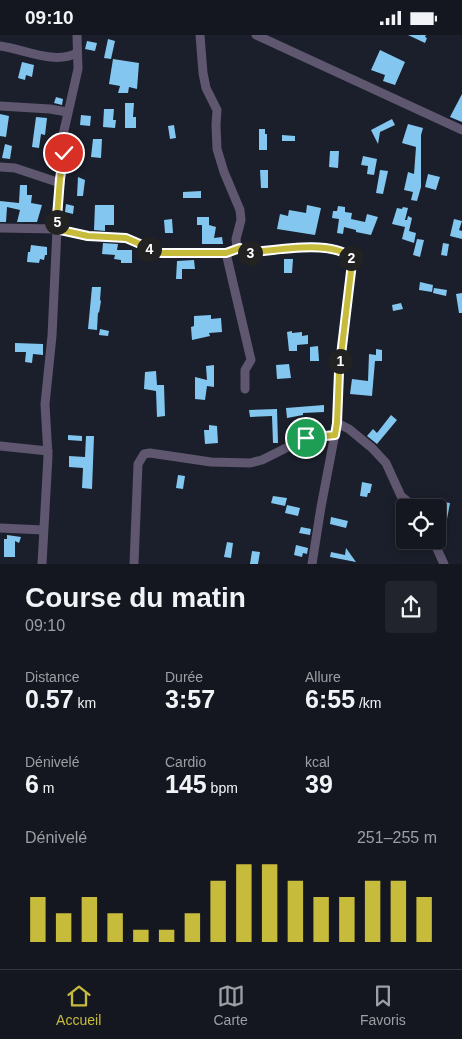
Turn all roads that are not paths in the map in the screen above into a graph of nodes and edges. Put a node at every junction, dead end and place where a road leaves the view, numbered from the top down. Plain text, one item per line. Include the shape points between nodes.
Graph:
1 (77, 35) edge
2 (200, 35) edge
3 (256, 35) edge
4 (0, 47) edge
5 (77, 53) junction
6 (0, 106) edge
7 (67, 112) junction
8 (462, 130) edge
9 (0, 167) edge
10 (60, 183) junction
11 (0, 228) edge
12 (56, 229) junction
13 (240, 248) junction
14 (226, 253) junction
15 (245, 389) dead end
16 (337, 423) junction
17 (335, 435) junction
18 (0, 446) edge
19 (48, 451) junction
20 (405, 499) edge
21 (0, 528) edge
22 (43, 530) junction
23 (437, 549) edge
24 (42, 564) edge
25 (134, 564) edge
26 (312, 564) edge
27 (444, 564) edge

1 - 5 street
2 - 13 street via 206,88 218,110 217,149 240,210 236,239 237,249
3 - 8 street
4 - 5 street via 50,57 69,57
5 - 7 street via 78,69
6 - 7 street
7 - 10 street
9 - 10 street via 15,168
10 - 12 street
11 - 12 street
12 - 14 street via 88,236 126,238 161,253
12 - 19 street via 52,336 45,404
13 - 14 street
13 - 16 street via 245,253 294,247 318,248 341,251 350,257
14 - 15 street via 251,360 245,369
16 - 17 street
16 - 20 street via 355,433 386,463
17 - 25 street via 306,438 250,463 226,464 144,454 138,464
17 - 26 street
18 - 19 street
19 - 22 street
21 - 22 street
22 - 24 street
23 - 27 street

